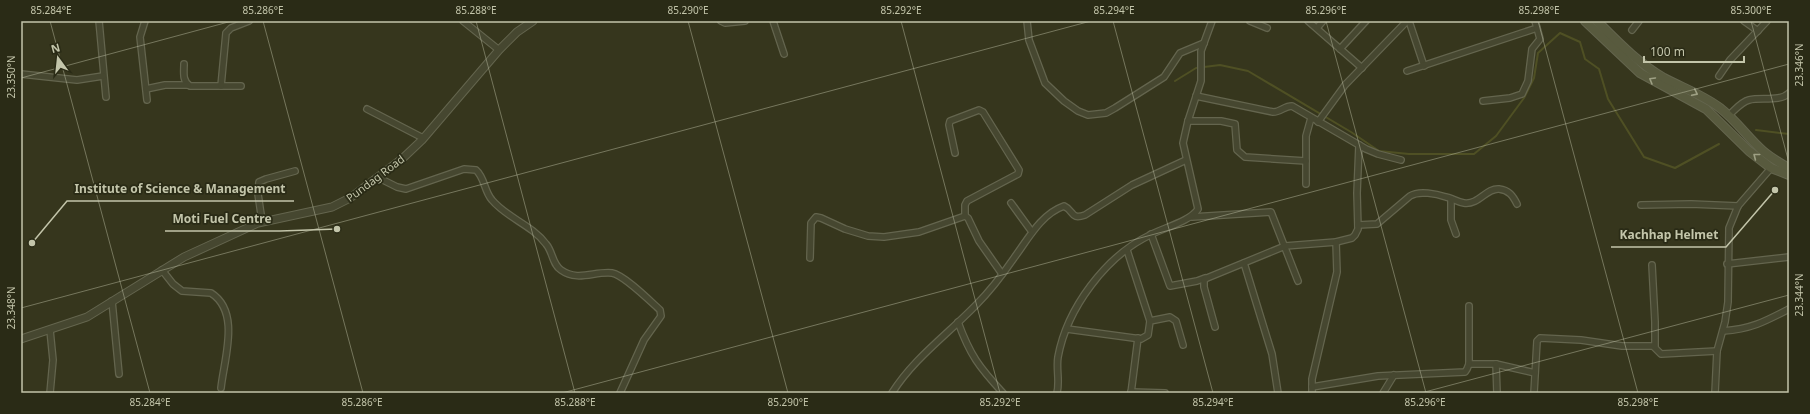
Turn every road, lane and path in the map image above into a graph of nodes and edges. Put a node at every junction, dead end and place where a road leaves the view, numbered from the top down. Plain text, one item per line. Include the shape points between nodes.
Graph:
1 (99, 21) edge
2 (145, 21) edge
3 (249, 21) edge
4 (463, 21) edge
5 (534, 21) edge
6 (721, 21) edge
7 (744, 21) edge
8 (773, 21) edge
9 (1027, 21) edge
10 (1212, 21) edge
11 (1250, 21) edge
12 (1308, 21) edge
13 (1323, 21) edge
14 (1366, 21) edge
15 (1408, 21) edge
16 (1535, 21) edge
17 (1585, 21) edge
18 (1597, 21) edge
19 (1639, 21) edge
20 (1744, 21) edge
21 (1767, 21) edge
22 (1267, 28) dead end
23 (1316, 28) junction
24 (1537, 28) junction
25 (1632, 30) dead end
26 (1758, 31) junction
27 (1204, 43) junction
28 (1340, 49) junction
29 (499, 50) junction
30 (784, 54) dead end
31 (184, 64) dead end
32 (1424, 66) junction
33 (1362, 68) junction
34 (1407, 72) dead end
35 (21, 74) edge
36 (104, 76) junction
37 (1719, 76) dead end
38 (188, 85) junction
39 (221, 86) junction
40 (241, 86) dead end
41 (146, 89) junction
42 (1789, 93) edge
43 (1196, 96) junction
44 (106, 97) dead end
45 (147, 100) dead end
46 (1483, 101) dead end
47 (367, 109) dead end
48 (1729, 115) junction
49 (1311, 118) junction
50 (1320, 119) junction
51 (1188, 122) junction
52 (423, 138) junction
53 (1359, 145) junction
54 (956, 153) dead end
55 (1186, 160) junction
56 (1401, 160) dead end
57 (1306, 161) junction
58 (1771, 168) junction
59 (1789, 168) edge
60 (295, 171) dead end
61 (1789, 175) edge
62 (379, 178) junction
63 (1306, 184) dead end
64 (1451, 199) junction
65 (1011, 203) dead end
66 (1517, 204) dead end
67 (1641, 205) dead end
68 (1738, 206) junction
69 (965, 216) junction
70 (1192, 217) junction
71 (262, 221) junction
72 (1358, 225) junction
73 (1032, 232) junction
74 (1151, 234) junction
75 (1456, 234) dead end
76 (1336, 242) junction
77 (1285, 246) junction
78 (1127, 250) junction
79 (1789, 257) edge
80 (810, 258) dead end
81 (1244, 263) junction
82 (1728, 264) junction
83 (1652, 265) dead end
84 (162, 270) junction
85 (1002, 274) junction
86 (1207, 278) junction
87 (1298, 281) dead end
88 (112, 301) junction
89 (1468, 306) dead end
90 (1789, 309) edge
91 (1150, 321) junction
92 (958, 322) junction
93 (1215, 327) dead end
94 (50, 330) junction
95 (1067, 330) junction
96 (1722, 331) junction
97 (1138, 338) junction
98 (21, 339) edge
99 (1183, 345) dead end
100 (1655, 346) junction
101 (1717, 351) junction
102 (1469, 364) junction
103 (1496, 364) junction
104 (1535, 373) junction
105 (119, 374) dead end
106 (1394, 375) junction
107 (221, 388) dead end
108 (1312, 390) edge
109 (1131, 392) edge
110 (50, 393) edge
111 (620, 393) edge
112 (892, 393) edge
113 (1003, 393) edge
114 (1057, 393) edge
115 (1165, 393) edge
116 (1278, 393) edge
117 (1383, 393) edge
118 (1497, 393) edge
119 (1534, 393) edge
120 (1715, 393) edge

1 - 36 street
2 - 41 street via 140,36
3 - 39 street via 231,28 226,33
4 - 29 street
5 - 29 street, Pundag Road via 517,32
6 - 7 street
8 - 30 street
9 - 27 street via 1030,40 1045,82 1064,101 1088,115 1106,113 1115,108 1164,77 1180,53
10 - 27 street
11 - 22 street
12 - 23 street
13 - 23 street
14 - 28 street
15 - 32 street
15 - 33 street
16 - 24 street
58 -> 17 main road via 1749,151 1706,109 1640,72
18 -> 48 main road via 1620,45 1645,65 1664,78 1703,96
19 - 25 street
20 - 26 street
21 - 26 street
23 - 28 street
24 - 32 street
24 - 46 street via 1540,39 1532,49 1528,81 1522,94
26 - 37 street via 1730,60
27 - 43 street via 1201,51 1201,81
28 - 33 street
29 - 52 street, Pundag Road
31 - 38 street via 183,74
32 - 34 street
33 - 50 street via 1340,90
35 - 36 street via 77,80
36 - 44 street
38 - 39 street
38 - 41 street via 165,85
39 - 40 street
41 - 45 street
42 - 48 street via 1777,98 1747,100
43 - 49 street via 1272,112 1292,106
43 - 51 street
47 - 52 street
48 - 59 main road via 1764,152
49 - 50 street
49 - 57 street via 1306,136
50 - 53 street
51 - 55 street via 1184,143
51 - 57 street via 1221,121 1235,124 1237,150 1245,156
52 - 62 street, Pundag Road
53 - 56 street via 1378,154
53 - 72 street
54 - 69 street via 950,121 979,110 983,112 1020,170 1009,180 966,202
55 - 70 street via 1198,204 1198,209
55 - 73 street via 1132,185 1085,215 1077,217 1067,207 1060,207
57 - 63 street
58 - 61 main road
58 - 68 street
60 - 71 street via 259,182 257,187
62 - 71 street, Pundag Road via 332,207
62 - 111 street via 406,189 464,169 476,170 482,176 492,200 546,244 560,270 575,276 608,273 618,275 652,303 662,314 644,340
64 - 66 street via 1469,203 1500,189 1508,192
64 - 72 street via 1421,193 1413,194 1377,224
64 - 75 street via 1451,220
65 - 73 street
67 - 68 street
68 - 82 street via 1729,228
69 - 80 street via 919,232 884,236 860,234 816,217 812,223
69 - 85 street
70 - 74 street
70 - 77 street via 1272,212
71 - 84 street, Pundag Road
72 - 76 street via 1358,231 1352,238
73 - 85 street
74 - 78 street
74 - 86 street via 1170,286
76 - 77 street
76 - 108 street via 1337,272 1312,379
77 - 81 street
77 - 87 street
78 - 91 street
78 - 95 street via 1092,283 1078,305
79 - 82 street
81 - 86 street
81 - 116 street via 1272,354
82 - 96 street via 1728,302
83 - 100 street
84 - 88 street, Pundag Road
84 - 107 street via 179,289 186,292 209,292 225,308 228,333
85 - 92 street via 978,304
86 - 93 street via 1204,280 1204,287
88 - 94 street, Pundag Road via 87,318
88 - 105 street
89 - 102 street
90 - 96 street via 1762,324
91 - 97 street via 1147,336
91 - 99 street via 1164,317 1174,318
92 - 112 street via 924,353
92 - 113 street via 978,366
94 - 98 street, Pundag Road
94 - 110 street via 53,360
95 - 97 street
95 - 114 street via 1058,358
96 - 101 street
97 - 109 street
100 - 101 street via 1661,354
100 - 104 street via 1622,346 1540,338 1537,340
101 - 120 street
102 - 103 street
102 - 106 street via 1468,369 1460,372
103 - 104 street
103 - 118 street
104 - 119 street
106 - 108 street
106 - 117 street
109 - 115 street

